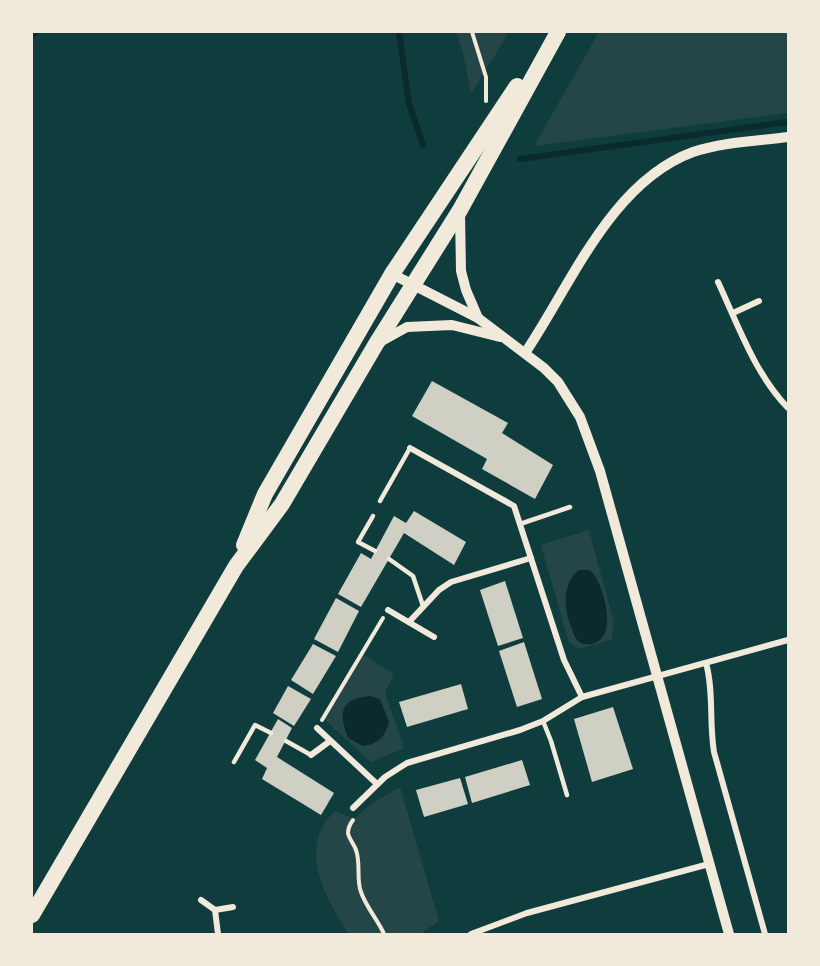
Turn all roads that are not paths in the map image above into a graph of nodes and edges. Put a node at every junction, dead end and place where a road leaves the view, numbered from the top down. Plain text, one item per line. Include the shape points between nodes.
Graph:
1 (553, 32) edge
2 (558, 32) edge
3 (789, 137) edge
4 (460, 210) junction
5 (392, 274) junction
6 (718, 282) dead end
7 (414, 284) junction
8 (759, 301) dead end
9 (733, 313) junction
10 (478, 318) junction
11 (503, 338) junction
12 (376, 344) junction
13 (525, 353) junction
14 (789, 408) edge
15 (410, 448) joint
16 (380, 501) dead end
17 (570, 507) dead end
18 (373, 516) dead end
19 (520, 524) junction
20 (375, 552) dead end
21 (531, 558) junction
22 (389, 559) dead end
23 (236, 566) junction
24 (423, 606) junction
25 (388, 609) road end
26 (409, 622) junction
27 (434, 637) dead end
28 (789, 640) edge
29 (706, 663) junction
30 (657, 676) junction
31 (582, 697) junction
32 (543, 721) junction
33 (317, 728) road end
34 (271, 733) dead end
35 (285, 741) dead end
36 (330, 741) junction
37 (311, 755) joint
38 (234, 762) dead end
39 (377, 784) junction
40 (567, 795) dead end
41 (353, 808) road end
42 (709, 864) junction
43 (201, 900) dead end
44 (233, 907) dead end
45 (215, 910) junction
46 (32, 915) edge
47 (218, 934) edge
48 (471, 934) edge
49 (729, 934) edge
50 (765, 934) edge

1 - 5 highway
2 - 4 highway
3 - 13 street via 700,150 641,185 595,237
4 - 7 highway
4 - 10 street via 461,271
5 - 7 street
5 - 23 highway via 265,494
6 - 9 street
7 - 10 street
7 - 12 highway
8 - 9 street
9 - 14 street via 759,369
10 - 11 street
11 - 12 street via 452,326 407,327
11 - 13 street
12 - 23 highway via 282,504
13 - 30 street via 558,382 580,417 592,446
15 - 16 lane
15 - 19 street via 514,506
17 - 19 lane
18 - 20 lane via 358,542
19 - 21 street
21 - 24 street via 451,582
21 - 31 street via 564,660
22 - 24 lane via 413,576
23 - 46 highway
24 - 26 street
25 - 26 street
26 - 27 street
28 - 29 street
29 - 30 street
29 - 50 street via 711,680 714,752
30 - 31 street
30 - 42 street
31 - 32 street
32 - 39 street via 406,763
32 - 40 lane
33 - 36 street
34 - 38 lane via 255,725
35 - 37 lane
36 - 37 street
36 - 39 street
39 - 41 street
42 - 48 street via 527,914
42 - 49 street
43 - 45 street
44 - 45 street
45 - 47 street

